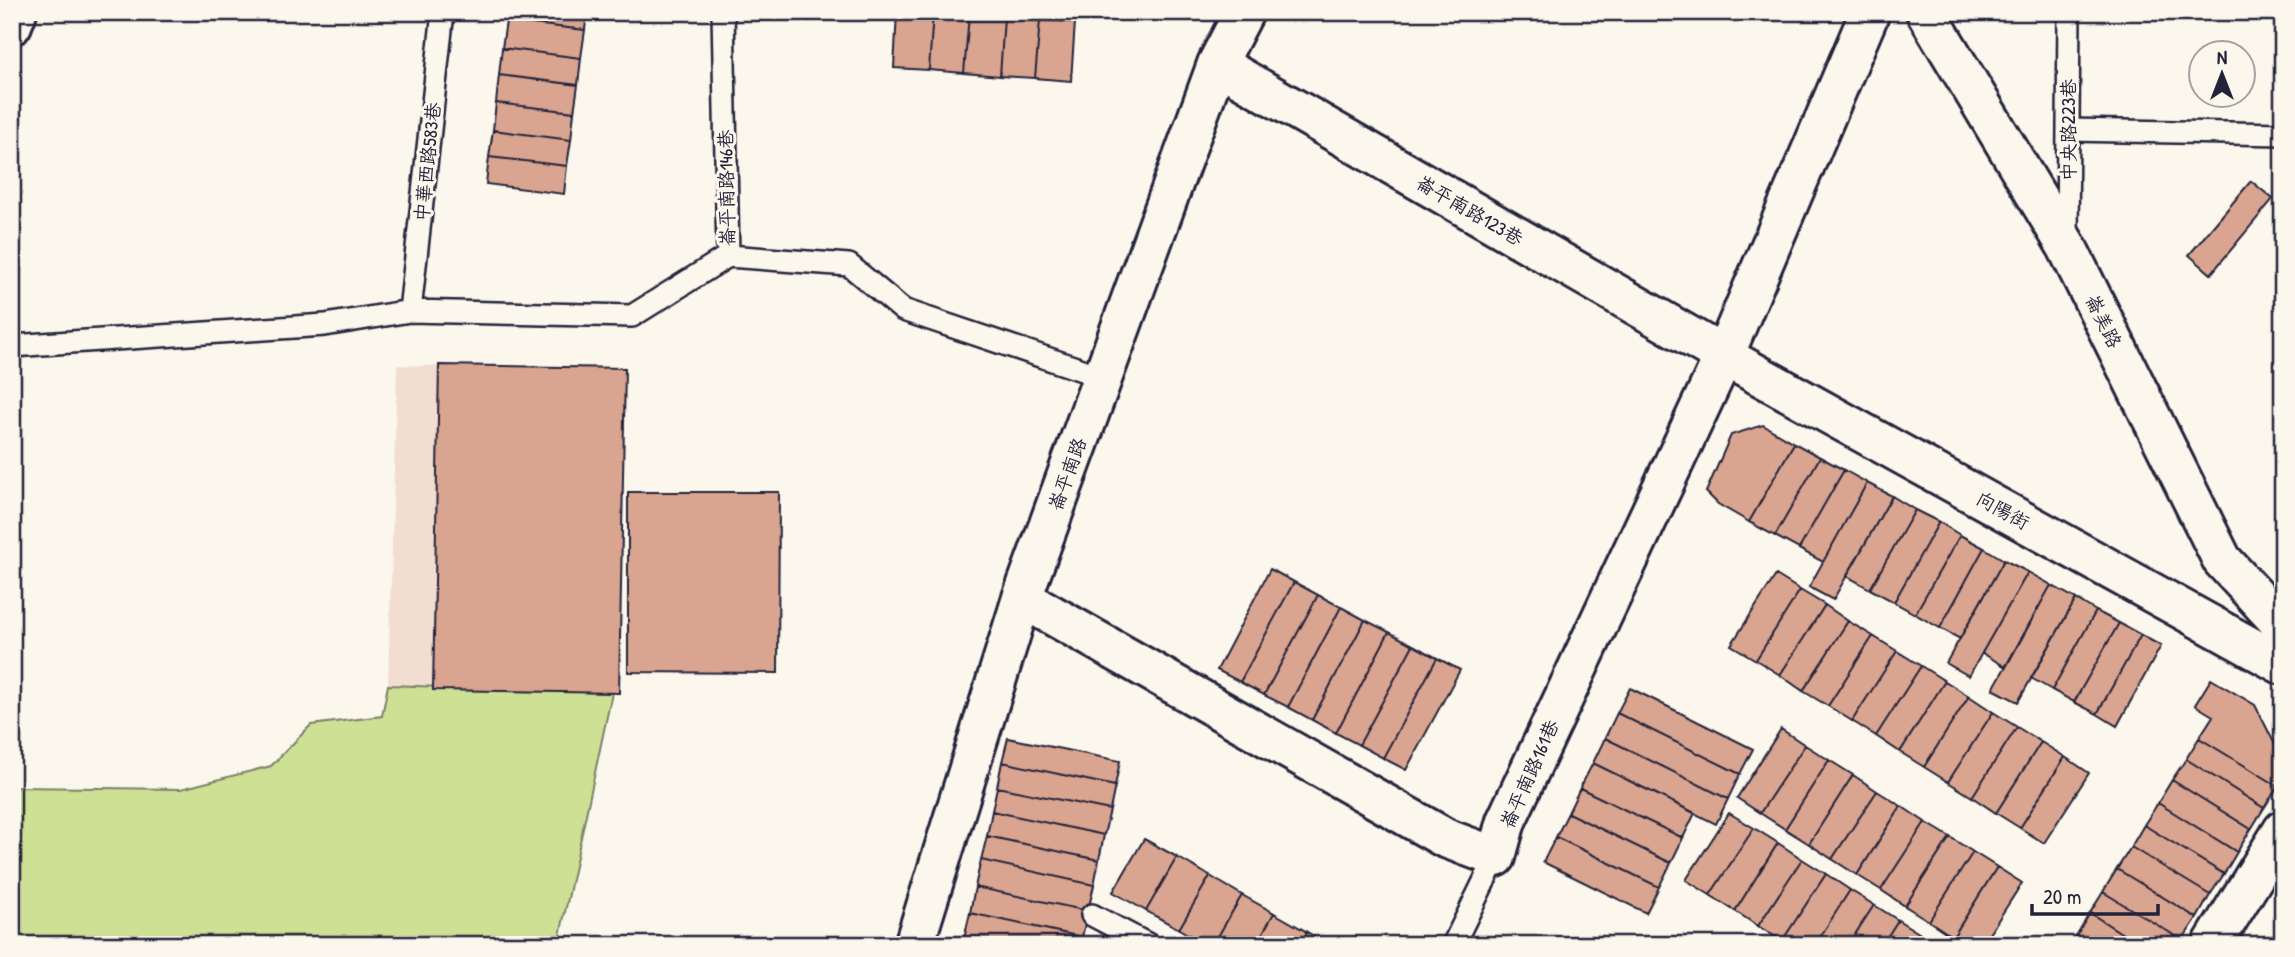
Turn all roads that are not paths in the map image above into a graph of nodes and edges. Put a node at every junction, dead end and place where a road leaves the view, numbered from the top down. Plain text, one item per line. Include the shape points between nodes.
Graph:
1 (17, 12) edge
2 (443, 12) edge
3 (723, 12) edge
4 (1244, 12) edge
5 (1870, 12) edge
6 (1926, 12) edge
7 (2069, 12) edge
8 (12, 25) edge
9 (1217, 64) junction
10 (2068, 130) junction
11 (2283, 134) edge
12 (2067, 247) junction
13 (727, 256) junction
14 (410, 312) junction
15 (12, 346) edge
16 (1724, 356) junction
17 (1103, 377) junction
18 (1022, 598) junction
19 (2283, 626) edge
20 (2283, 665) edge
21 (2283, 830) edge
22 (1496, 857) junction
23 (1092, 915) dead end
24 (914, 945) edge
25 (1149, 945) edge
26 (1453, 945) edge
27 (2213, 945) edge

1 - 8 street
2 - 14 lane, 中華西路583巷
3 - 13 lane, 崙平南路146巷
4 - 9 street, 崙平南路
5 - 16 street, 崙平南路161巷
6 - 12 street, 崙美路
7 - 10 lane, 中央路223巷
9 - 16 street, 崙平南路123巷
9 - 17 street, 崙平南路
10 - 11 lane
10 - 12 lane, 中央路223巷
12 - 19 street, 崙美路 via 2222,560
13 - 14 lane via 632,316
13 - 17 lane, 崙平南路146巷 via 849,265 903,310
14 - 15 lane via 325,326
16 - 20 street, 向陽街
16 - 22 street, 崙平南路161巷 via 1506,821
17 - 18 street, 崙平南路
18 - 22 street via 1445,838
18 - 24 street, 崙平南路
21 - 27 street
22 - 26 lane
23 - 25 lane

